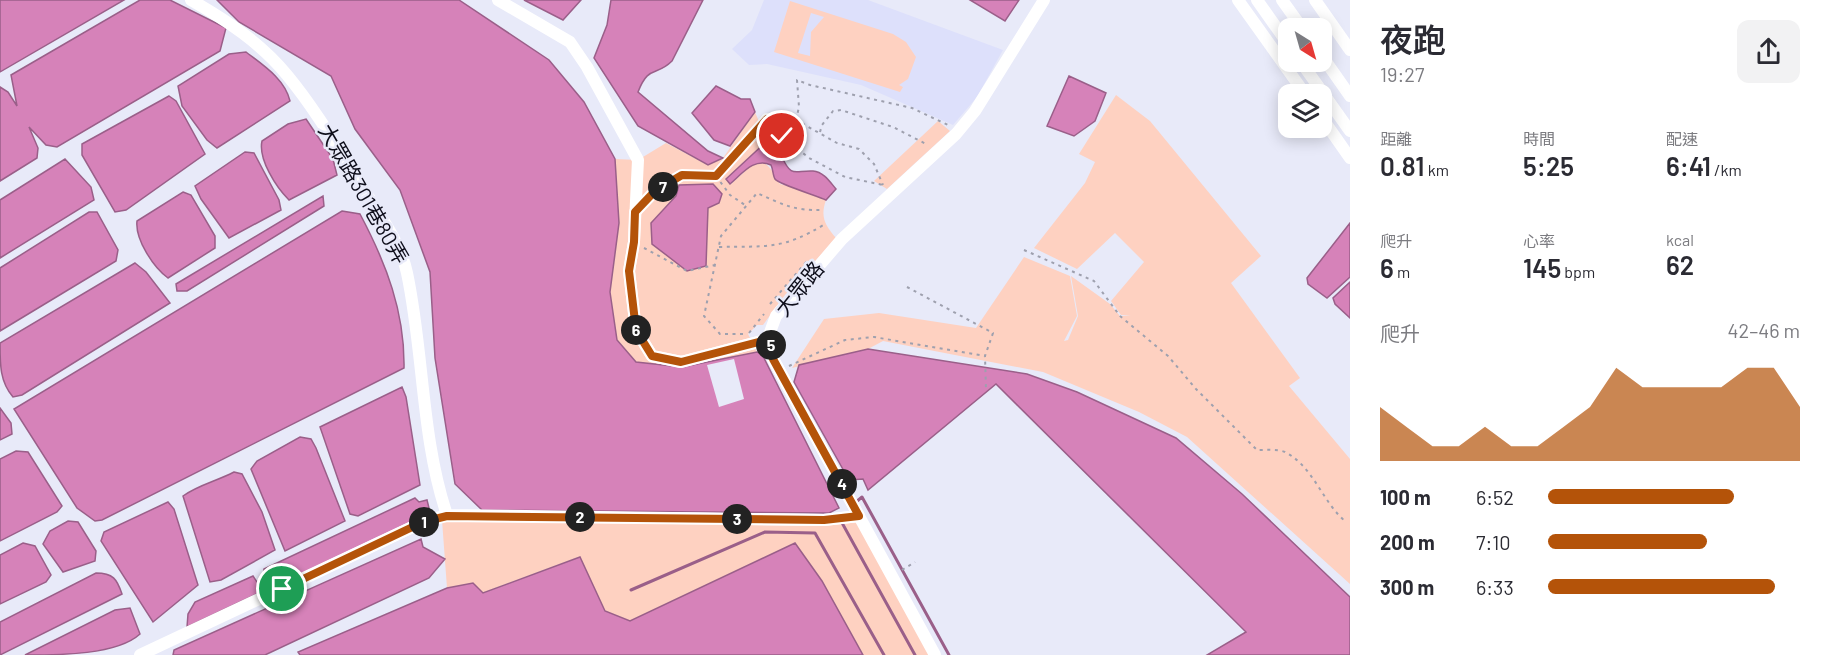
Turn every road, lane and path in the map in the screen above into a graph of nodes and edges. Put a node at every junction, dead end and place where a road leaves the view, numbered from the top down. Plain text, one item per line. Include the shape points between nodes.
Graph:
1 (190, 0) edge
2 (498, 0) edge
3 (1044, 0) edge
4 (1238, 0) edge
5 (1257, 0) edge
6 (1282, 0) edge
7 (1315, 0) edge
8 (1295, 18) edge
9 (1278, 30) edge
10 (1350, 50) edge
11 (1332, 70) edge
12 (1308, 72) edge
13 (1298, 84) edge
14 (1350, 96) edge
15 (782, 119) junction
16 (796, 120) junction
17 (948, 125) dead end
18 (1350, 131) edge
19 (1332, 132) edge
20 (820, 133) junction
21 (926, 144) dead end
22 (1350, 158) edge
23 (716, 176) junction
24 (745, 205) junction
25 (823, 210) dead end
26 (635, 212) junction
27 (825, 224) dead end
28 (634, 242) junction
29 (719, 247) junction
30 (1024, 250) dead end
31 (716, 265) junction
32 (907, 287) dead end
33 (748, 334) dead end
34 (770, 339) junction
35 (986, 356) junction
36 (780, 370) junction
37 (986, 390) dead end
38 (447, 516) junction
39 (859, 516) junction
40 (1346, 522) dead end
41 (915, 562) dead end
42 (891, 575) junction
43 (140, 655) edge
44 (935, 655) edge

1 - 38 street, 大眾路301巷80弄 via 229,23 287,74 319,118 402,256 417,326 436,485
2 - 26 street via 570,42 587,67 638,160
3 - 34 street, 大眾路 via 975,111 956,134 814,269 776,316
4 - 13 street
5 - 9 street
6 - 8 street
7 - 10 street
11 - 14 street
12 - 18 street
15 - 16 path
15 - 20 path via 782,136 809,158 845,177 883,184 874,164 858,149
15 - 23 path via 767,119
16 - 17 path via 797,80 912,108
16 - 20 path
19 - 22 street
20 - 21 path via 827,117 841,110 893,127
23 - 24 path via 729,195
23 - 26 path via 682,175 655,191
24 - 25 path via 756,193 799,211
24 - 29 path via 721,236
26 - 28 street
27 - 29 path via 790,243
28 - 31 path via 687,271
28 - 34 street via 629,271 636,330 652,356 681,362
29 - 31 path
30 - 40 path via 1094,281 1120,316 1168,356 1196,390 1257,450 1284,452 1308,471 1335,513
31 - 33 path via 704,316 720,334
32 - 35 path via 993,333
34 - 36 street, 大眾路 via 773,359
35 - 36 path via 874,337 845,340
35 - 37 path
36 - 39 street, 大眾路
38 - 39 street
38 - 43 street via 423,522
39 - 42 street, 大眾路
41 - 42 path
42 - 44 street, 大眾路

